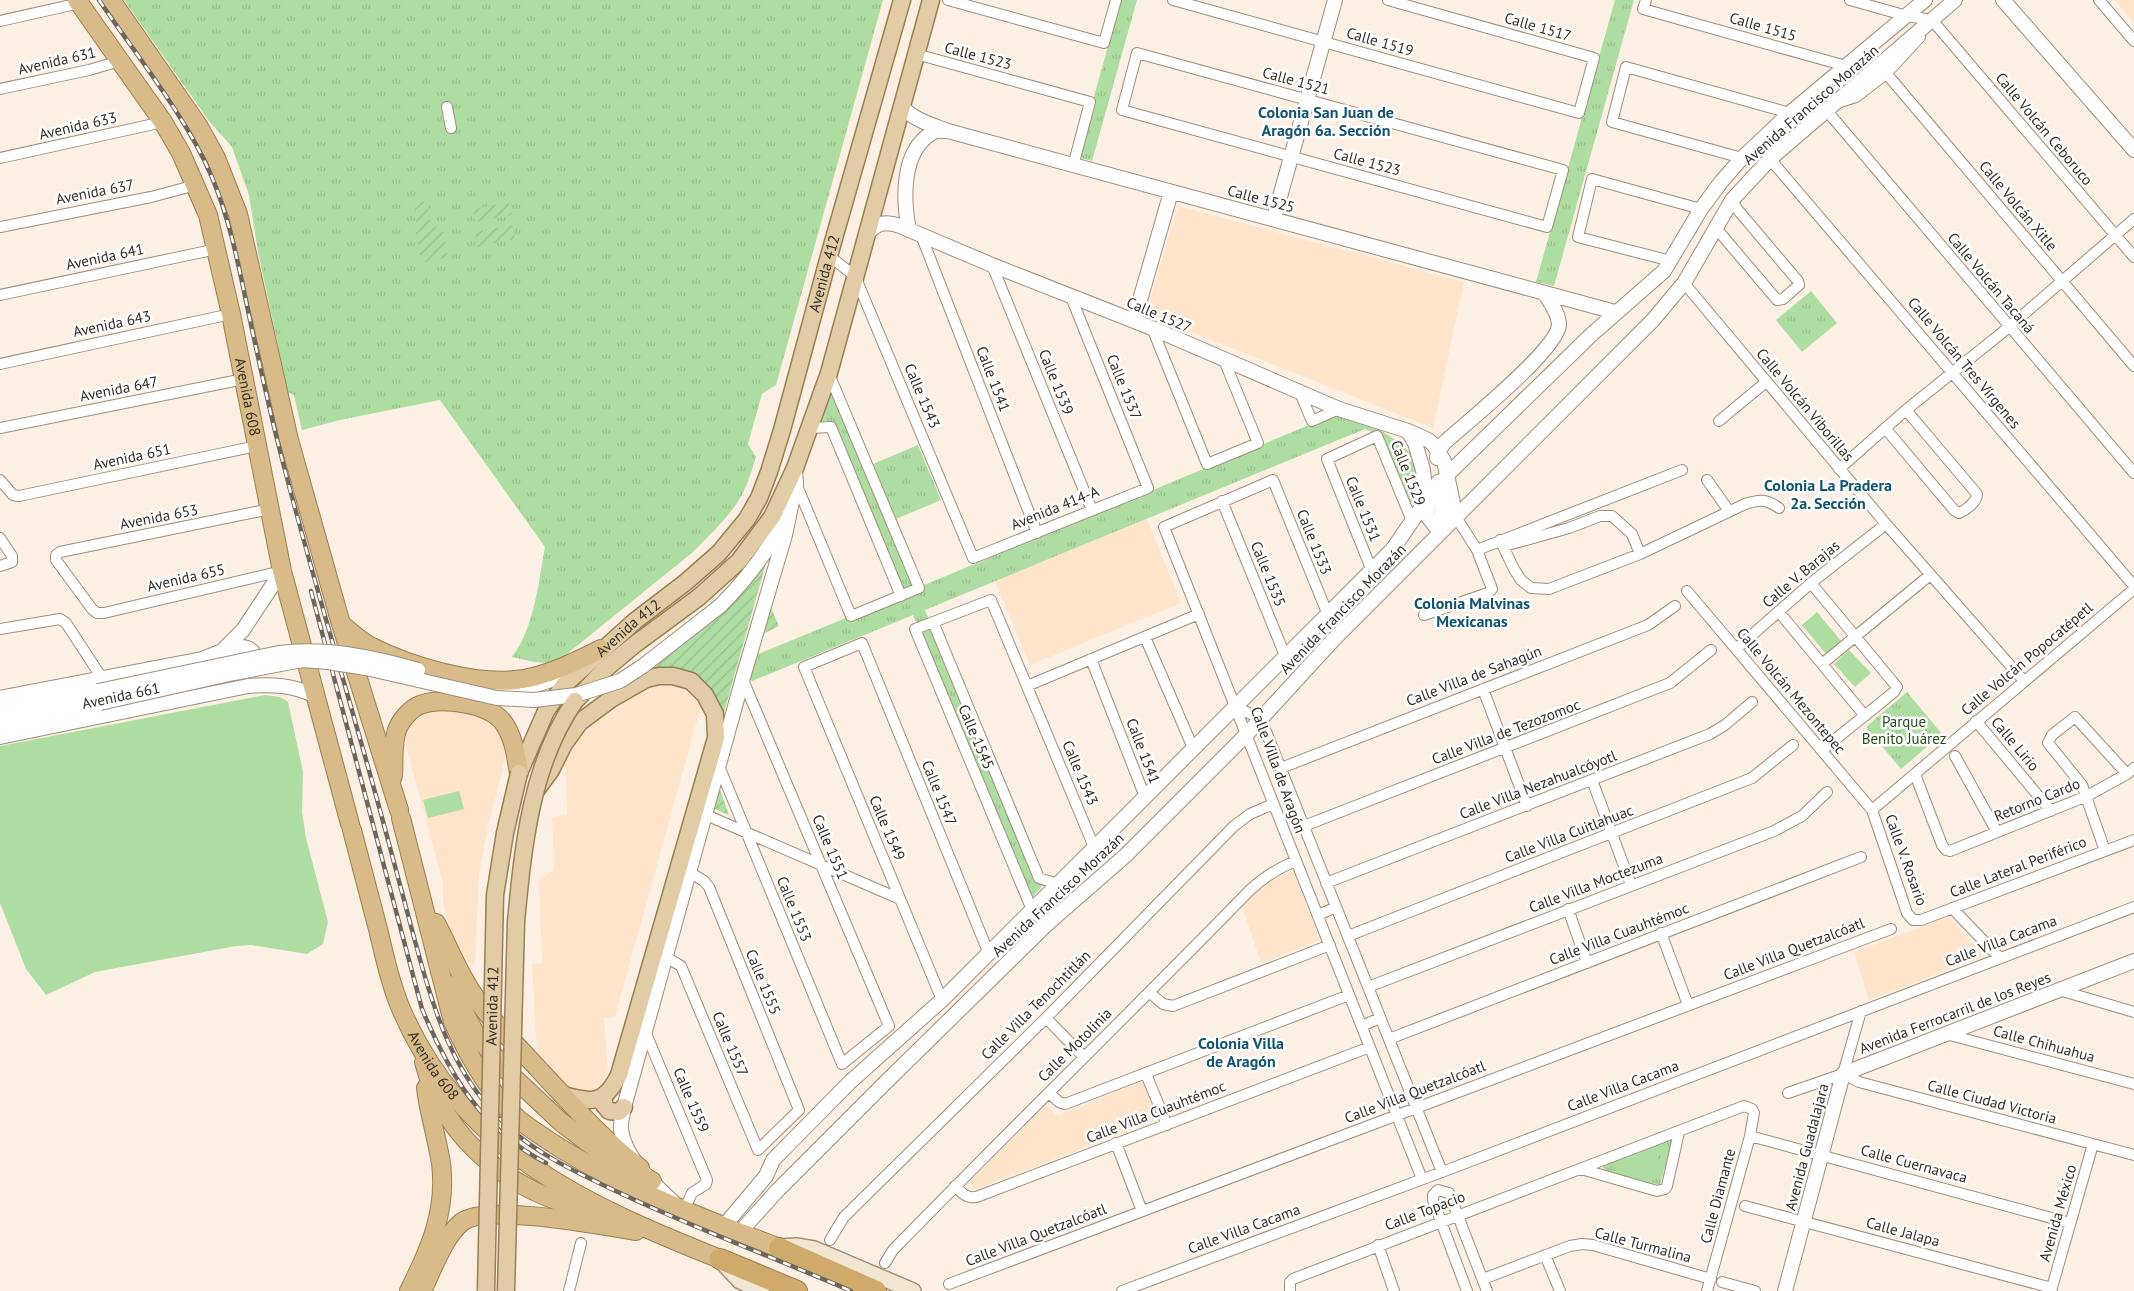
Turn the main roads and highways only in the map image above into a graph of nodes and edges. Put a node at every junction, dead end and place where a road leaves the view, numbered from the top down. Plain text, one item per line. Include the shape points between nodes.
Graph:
1 (111, 0) edge
2 (902, 0) edge
3 (931, 0) edge
4 (78, 2) edge
5 (341, 624) junction
6 (601, 649) junction
7 (519, 773) junction
8 (392, 786) junction
9 (536, 791) junction
10 (420, 891) junction
11 (435, 948) junction
12 (419, 1045) junction
13 (563, 1095) junction
14 (604, 1098) junction
15 (624, 1107) road end
16 (640, 1168) road end
17 (652, 1181) road end
18 (656, 1234) junction
19 (779, 1248) junction
20 (720, 1259) junction
21 (506, 1274) junction
22 (410, 1291) edge
23 (422, 1291) edge
24 (486, 1291) edge
25 (506, 1291) edge
26 (512, 1291) edge
27 (762, 1291) edge
28 (798, 1291) edge
29 (876, 1291) edge
30 (913, 1291) edge

1 - 5 highway, Avenida 608 via 199,127 216,158 238,214 289,440
2 - 6 main road, Avenida 412 via 800,366 759,498 747,519 719,553
3 - 9 main road, Avenida 412, bridge via 829,373 795,475 772,516 739,561 699,597 603,671 575,701 552,740
4 - 12 highway, Avenida 608 via 182,153 208,215 282,571 390,979
5 - 6 highway via 371,647 453,676 488,681 538,676
5 - 8 highway, Avenida 608
6 - 7 main road, Avenida 412 via 564,684 546,711
7 - 8 highway via 510,733 494,712 478,706 434,702 418,706 406,715 397,730
7 - 24 main road, Avenida 412, bridge via 504,833 495,895
8 - 10 highway, Avenida 608
9 - 14 main road via 580,722 646,679 673,676 691,681 705,695 715,714 716,738 622,1066 613,1088
9 - 21 main road, Avenida 412, bridge via 522,862 516,922
10 - 11 highway, Avenida 608
10 - 13 highway via 473,995
11 - 17 highway via 476,1035 512,1075 561,1122 611,1160
11 - 19 highway, Avenida 608 via 446,997 466,1051 517,1118 581,1161 632,1187
12 - 18 highway via 434,1093 447,1117 497,1170 556,1201 621,1218
12 - 22 highway via 441,1163 442,1205 436,1230
13 - 14 main road via 584,1101
13 - 16 highway via 615,1149
14 - 15 main road via 604,1105 609,1111 619,1112
18 - 20 highway
18 - 23 highway via 533,1216 474,1217 454,1231
19 - 29 highway
19 - 30 main road via 814,1249
20 - 27 main road via 740,1281
20 - 28 highway
21 - 25 main road, Avenida 412, bridge
21 - 26 main road, bridge

